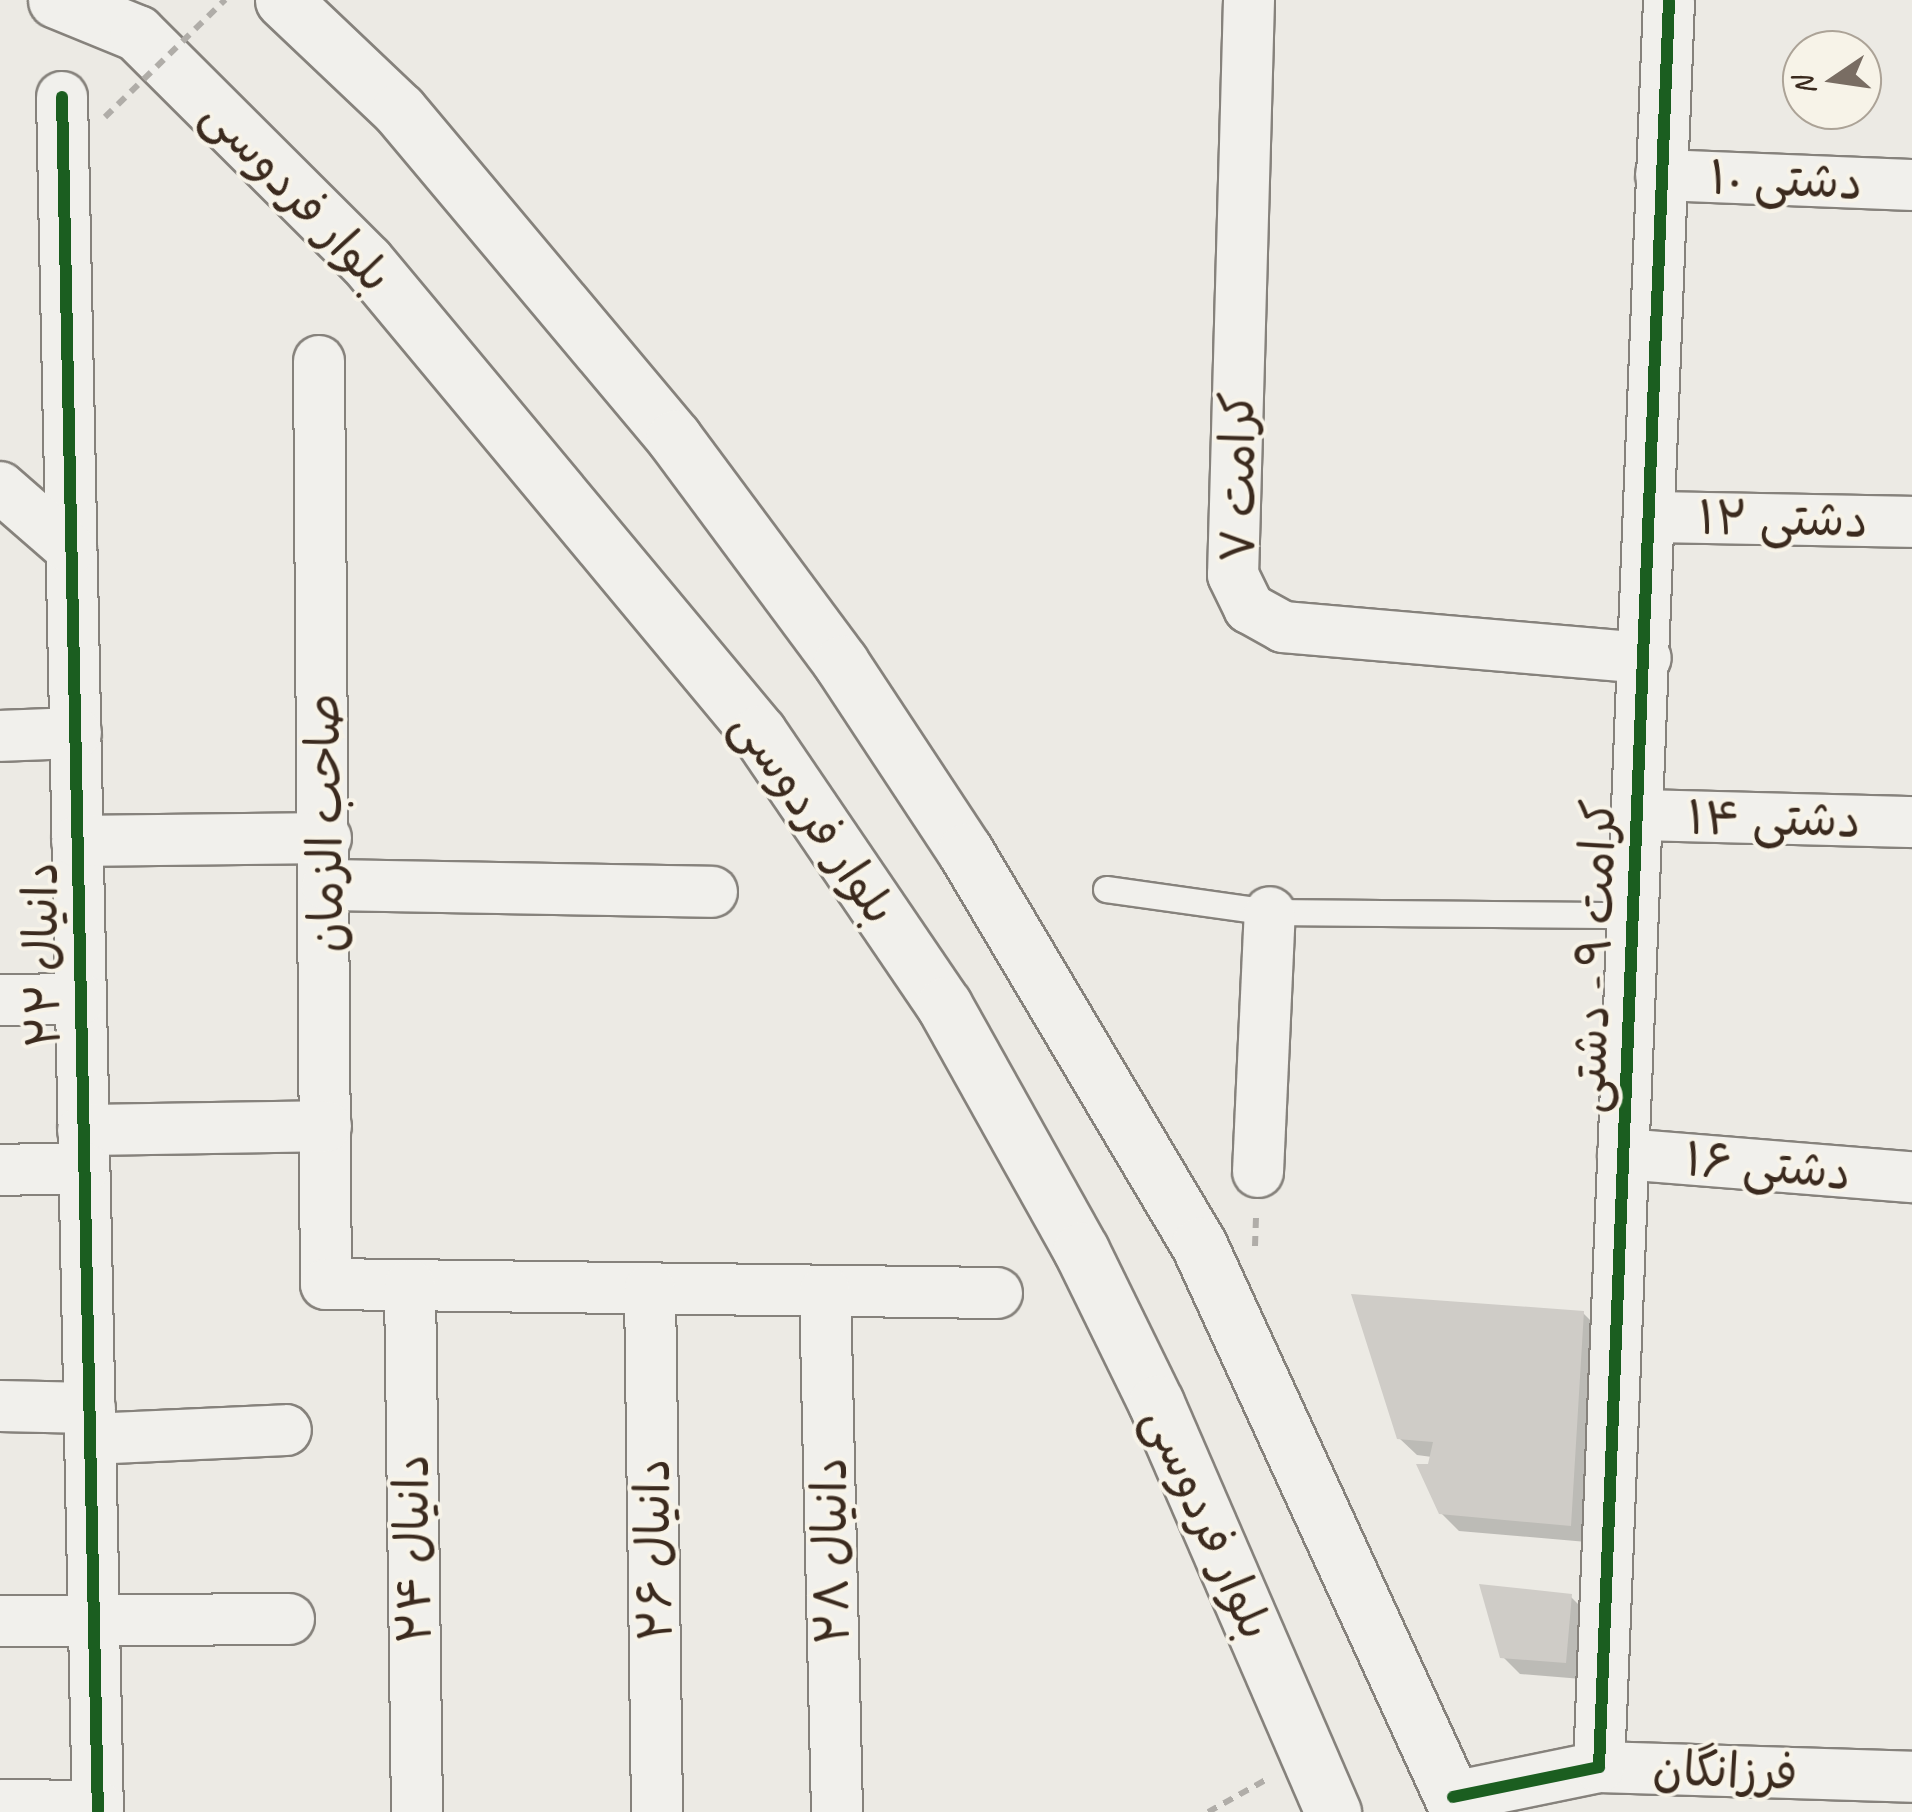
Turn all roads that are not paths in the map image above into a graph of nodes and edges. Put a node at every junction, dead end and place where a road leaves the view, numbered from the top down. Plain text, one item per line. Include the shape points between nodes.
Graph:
1 (56, 0) edge
2 (283, 0) edge
3 (1248, 0) edge
4 (1669, 0) edge
5 (84, 107) road end
6 (1661, 174) junction
7 (1912, 186) edge
8 (319, 362) dead end
9 (0, 487) edge
10 (1654, 517) junction
11 (1912, 522) edge
12 (72, 549) junction
13 (1646, 658) junction
14 (76, 734) junction
15 (0, 736) edge
16 (1636, 815) junction
17 (1912, 822) edge
18 (78, 840) junction
19 (327, 861) junction
20 (1106, 889) dead end
21 (712, 892) dead end
22 (1270, 912) junction
23 (1632, 914) junction
24 (81, 999) junction
25 (0, 1000) edge
26 (326, 1126) junction
27 (84, 1149) junction
28 (1623, 1154) junction
29 (0, 1170) edge
30 (1258, 1172) dead end
31 (1912, 1178) edge
32 (410, 1286) junction
33 (650, 1288) junction
34 (825, 1291) junction
35 (996, 1293) dead end
36 (0, 1406) edge
37 (90, 1423) junction
38 (286, 1430) dead end
39 (289, 1619) dead end
40 (0, 1620) edge
41 (94, 1622) junction
42 (1599, 1767) junction
43 (1912, 1777) edge
44 (1456, 1804) edge
45 (0, 1805) edge
46 (98, 1809) edge
47 (416, 1812) edge
48 (658, 1812) edge
49 (838, 1812) edge
50 (1333, 1812) edge

1 - 50 main road, بلوار فردوسی via 137,33 366,261 758,733 944,1005 1047,1186 1156,1404
2 - 44 main road via 399,110 662,424 841,663 965,851 1199,1244
3 - 13 street, کرامت ۷ via 1234,575 1249,608 1282,627
4 - 6 street, کرامت ۹ - دشتی
5 - 12 street, دانیال ۲۲
6 - 7 street, دشتی ۱۰
6 - 10 street, کرامت ۹ - دشتی
8 - 19 street, صاحب الزمان
9 - 12 street
10 - 11 street, دشتی ۱۲
10 - 13 street, کرامت ۹ - دشتی
12 - 14 street, دانیال ۲۲
13 - 16 street, کرامت ۹ - دشتی
14 - 15 street
14 - 18 street, دانیال ۲۲
16 - 17 street, دشتی ۱۴
16 - 23 street, کرامت ۹ - دشتی
18 - 19 street
18 - 24 street, دانیال ۲۲
19 - 21 street
19 - 26 street, صاحب الزمان
20 - 22 lane
22 - 23 lane
22 - 30 street
23 - 28 street, کرامت ۹ - دشتی
24 - 25 street
24 - 27 street, دانیال ۲۲
26 - 27 street
26 - 32 street, صاحب الزمان via 326,1284
27 - 29 street
27 - 37 street, دانیال ۲۲
28 - 31 street, دشتی ۱۶
28 - 42 street, کرامت ۹ - دشتی
32 - 33 street
32 - 47 street, دانیال ۲۴
33 - 34 street
33 - 48 street, دانیال ۲۶
34 - 35 street
34 - 49 street, دانیال ۲۸
36 - 37 street
37 - 38 street
37 - 41 street, دانیال ۲۲
39 - 41 street
40 - 41 street
41 - 46 street, دانیال ۲۲
42 - 43 street, فرزانگان
42 - 44 street
45 - 46 street

